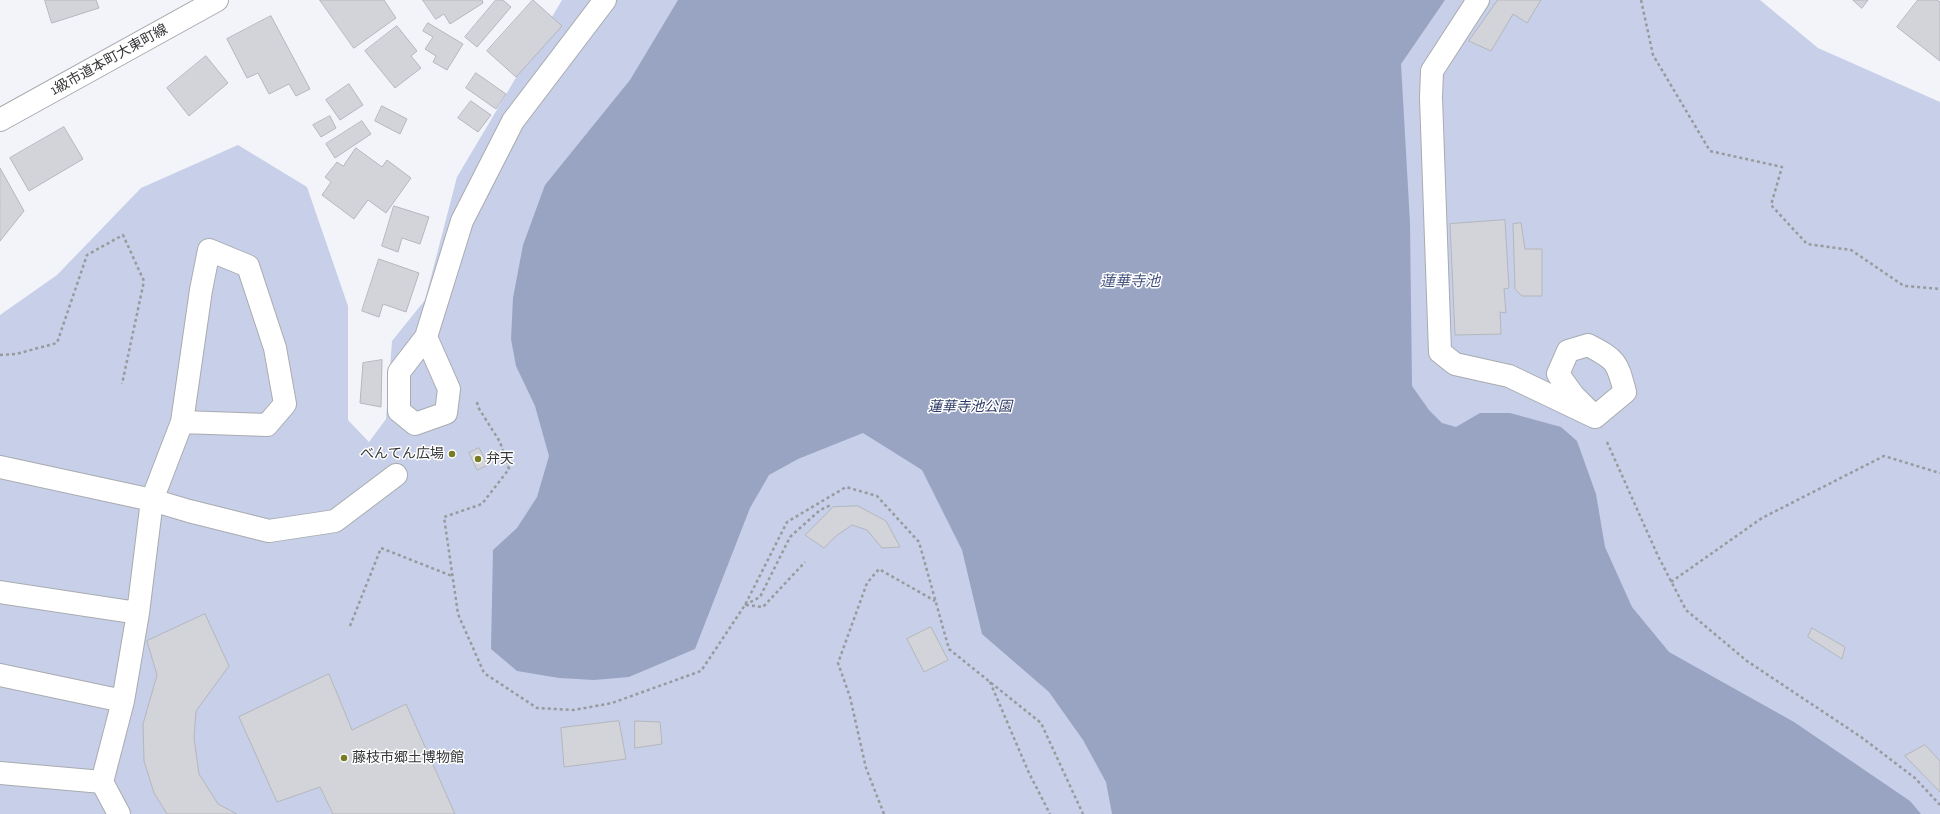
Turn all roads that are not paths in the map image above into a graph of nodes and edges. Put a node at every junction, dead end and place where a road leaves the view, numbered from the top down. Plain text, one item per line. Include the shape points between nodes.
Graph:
1 (217, 0) edge
2 (604, 0) edge
3 (1478, 0) edge
4 (0, 120) edge
5 (426, 337) dead end
6 (1595, 416) road end
7 (182, 422) junction
8 (0, 467) edge
9 (396, 475) dead end
10 (152, 500) junction
11 (0, 592) edge
12 (138, 614) junction
13 (0, 675) edge
14 (123, 701) junction
15 (0, 773) edge
16 (102, 782) junction
17 (119, 814) edge

1 - 4 street, 1級市道本町大東町線
2 - 5 street via 513,121 462,221
3 - 6 street via 1432,71 1430,98 1440,352 1455,364 1509,376
7 - 7 street via 267,425 285,404 275,348 248,266 209,250
7 - 10 street
8 - 10 street
9 - 10 street via 335,522 269,531
10 - 12 street
11 - 12 street
12 - 14 street
13 - 14 street
14 - 16 street
15 - 16 street
16 - 17 street

